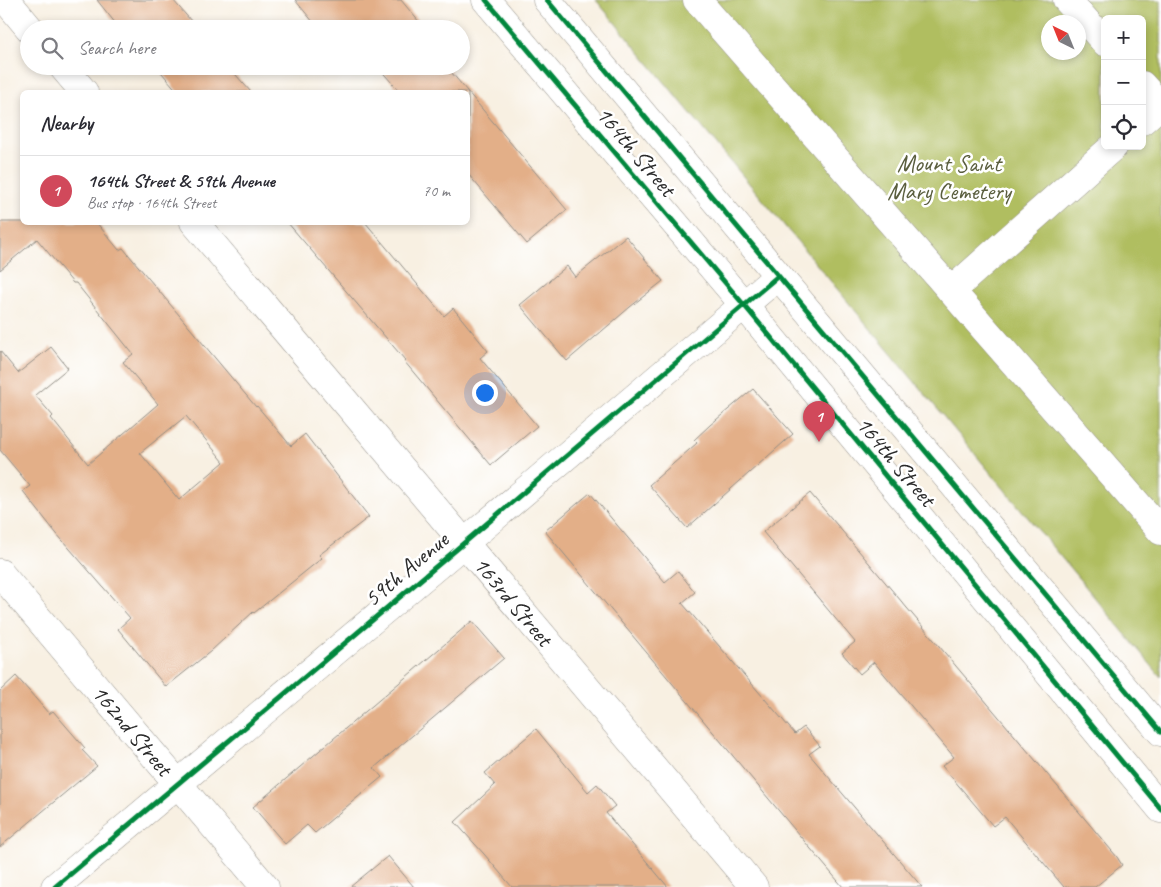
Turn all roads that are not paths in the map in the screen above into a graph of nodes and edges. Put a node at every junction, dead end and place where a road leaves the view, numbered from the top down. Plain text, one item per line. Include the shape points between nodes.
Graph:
1 (6, 0) edge
2 (486, 0) edge
3 (547, 0) edge
4 (697, 0) edge
5 (1067, 0) edge
6 (23, 20) edge
7 (1101, 38) edge
8 (70, 75) edge
9 (82, 90) edge
10 (1146, 93) edge
11 (1154, 110) edge
12 (1110, 150) edge
13 (197, 225) edge
14 (778, 276) junction
15 (951, 291) junction
16 (744, 305) junction
17 (1161, 531) edge
18 (464, 543) junction
19 (0, 573) edge
20 (1161, 732) edge
21 (177, 784) junction
22 (1161, 810) edge
23 (55, 887) edge
24 (264, 887) edge
25 (754, 887) edge

1 - 6 street
2 - 16 street, 164th Street
3 - 14 street, 164th Street
4 - 15 street
5 - 7 street
8 - 9 street
10 - 11 street
12 - 15 street
13 - 18 street, 163rd Street
14 - 16 street, 59th Avenue
14 - 20 street, 164th Street
15 - 17 street
16 - 18 street, 59th Avenue
16 - 22 street, 164th Street
18 - 21 street, 59th Avenue
18 - 25 street, 163rd Street
19 - 21 street, 162nd Street
21 - 23 street, 59th Avenue
21 - 24 street, 162nd Street

